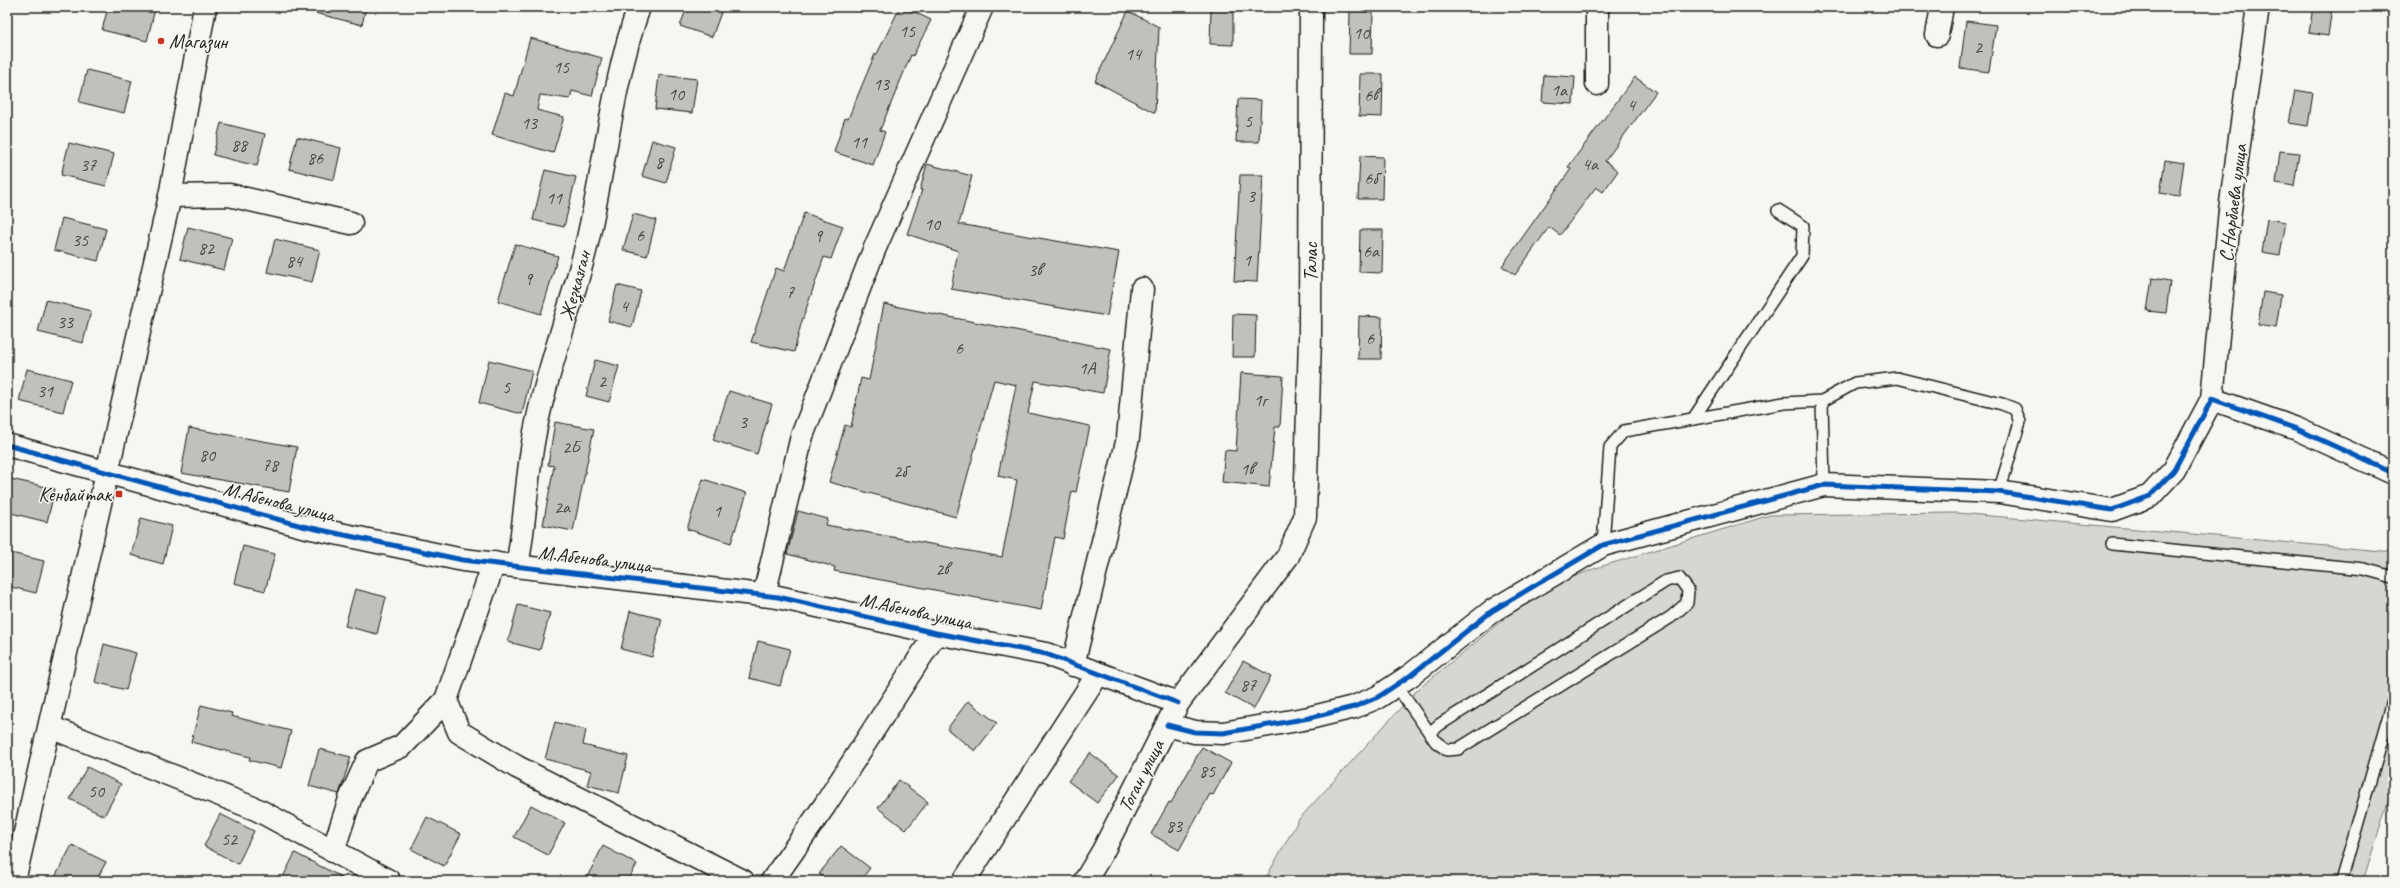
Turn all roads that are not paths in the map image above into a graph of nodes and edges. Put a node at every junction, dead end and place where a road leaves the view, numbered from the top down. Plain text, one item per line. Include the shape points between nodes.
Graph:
1 (205, 7) edge
2 (639, 7) edge
3 (982, 7) edge
4 (1311, 7) edge
5 (1597, 7) edge
6 (1942, 7) edge
7 (2258, 7) edge
8 (1936, 35) dead end
9 (1597, 84) dead end
10 (170, 196) junction
11 (1778, 210) dead end
12 (351, 223) dead end
13 (1142, 289) dead end
14 (2212, 399) junction
15 (1822, 401) junction
16 (1693, 419) junction
17 (7, 445) edge
18 (2393, 473) edge
19 (107, 474) junction
20 (1824, 485) junction
21 (1999, 492) junction
22 (1305, 517) joint
23 (2112, 544) dead end
24 (1603, 545) junction
25 (494, 563) junction
26 (517, 566) junction
27 (2393, 577) edge
28 (764, 595) junction
29 (936, 633) junction
30 (1073, 664) junction
31 (1098, 674) junction
32 (1396, 685) junction
33 (446, 700) junction
34 (2393, 701) edge
35 (1178, 703) junction
36 (1167, 725) junction
37 (50, 727) junction
38 (1431, 732) junction
39 (333, 851) junction
40 (14, 881) edge
41 (389, 881) edge
42 (743, 881) edge
43 (772, 881) edge
44 (964, 881) edge
45 (1085, 881) edge
46 (2342, 881) edge

1 - 10 street
2 - 26 street, Жезказган via 629,36 607,131 585,251 533,443 525,527
3 - 28 street via 874,250 802,436
4 - 22 street, Талас via 1310,337
5 - 9 street
6 - 8 street
7 - 14 street, С.Нарбаева улица via 2230,210
10 - 12 street via 229,195
10 - 19 street
11 - 16 lane via 1803,226 1802,256
13 - 30 street via 1128,438
14 - 18 street via 2297,429
14 - 21 street via 2174,470 2150,496 2112,510
15 - 16 lane via 1784,402
15 - 20 lane
15 - 21 lane via 1855,383 1897,378 2015,409 2020,422
16 - 24 lane via 1624,431 1610,448
17 - 19 street, М.Абенова улица
19 - 25 street, М.Абенова улица via 302,526 463,560
19 - 37 street
20 - 21 street
20 - 24 street
22 - 35 street, Тоган улица via 1288,556
23 - 27 lane via 2364,569
24 - 32 street via 1492,611
25 - 26 street, М.Абенова улица
25 - 33 street
26 - 28 street, М.Абенова улица
28 - 29 street, М.Абенова улица
29 - 30 street, М.Абенова улица via 1046,654
29 - 43 street, М.Абенова улица via 825,805
30 - 31 street, М.Абенова улица
31 - 35 street, М.Абенова улица
31 - 44 street
32 - 36 street via 1378,697 1354,707 1272,725 1223,733 1195,732
32 - 38 lane
33 - 39 street via 402,746 367,762 350,799
33 - 42 street via 459,732 518,767
34 - 46 lane
35 - 36 street, Тоган улица
36 - 45 street, Тоган улица
37 - 39 street via 258,810
37 - 40 street
38 - 38 lane via 1436,742 1447,750 1458,749 1671,617 1687,603 1688,590 1679,578 1666,580
39 - 41 street

